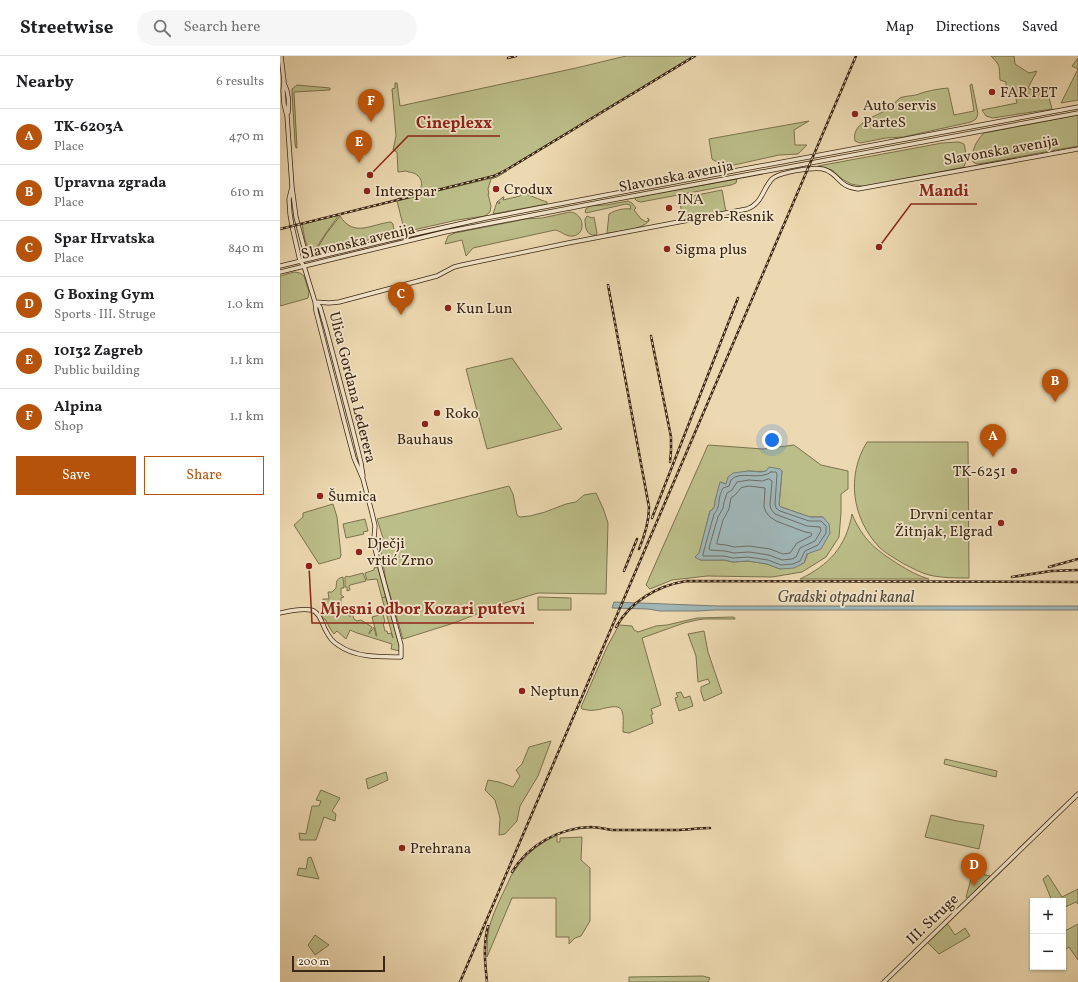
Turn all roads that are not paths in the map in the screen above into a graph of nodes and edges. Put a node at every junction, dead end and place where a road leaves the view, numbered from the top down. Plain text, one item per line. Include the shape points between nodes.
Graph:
1 (281, 56) edge
2 (1078, 107) edge
3 (1078, 113) edge
4 (1078, 149) edge
5 (292, 187) junction
6 (307, 259) junction
7 (300, 261) junction
8 (280, 266) edge
9 (304, 266) junction
10 (280, 272) edge
11 (315, 302) junction
12 (326, 303) junction
13 (321, 310) junction
14 (363, 479) junction
15 (280, 613) edge
16 (1078, 794) edge
17 (884, 982) edge

1 - 5 street via 284,82 288,91 287,116
2 - 6 street, Slavonska avenija via 564,203
3 - 9 street, Slavonska avenija via 453,231
4 - 12 street, Slavonska avenija via 858,189 843,184 824,169 800,170 772,179 761,199 746,209 462,265 437,276 339,302
5 - 6 street via 297,225
5 - 7 street via 289,199 290,214
6 - 7 street, Slavonska avenija
6 - 9 street
7 - 8 street, Slavonska avenija
7 - 9 street
9 - 10 street, Slavonska avenija
9 - 11 street, Ulica Gordana Lederera
11 - 12 street, Slavonska avenija
11 - 13 street, Ulica Gordana Lederera
11 - 14 street, Ulica Gordana Lederera via 354,458
12 - 13 street
13 - 14 street, Ulica Gordana Lederera
14 - 15 street, Ulica Gordana Lederera via 374,522 374,545 402,645 401,657 368,656 339,646 328,635 318,614 313,610
16 - 17 street, III. Struge

